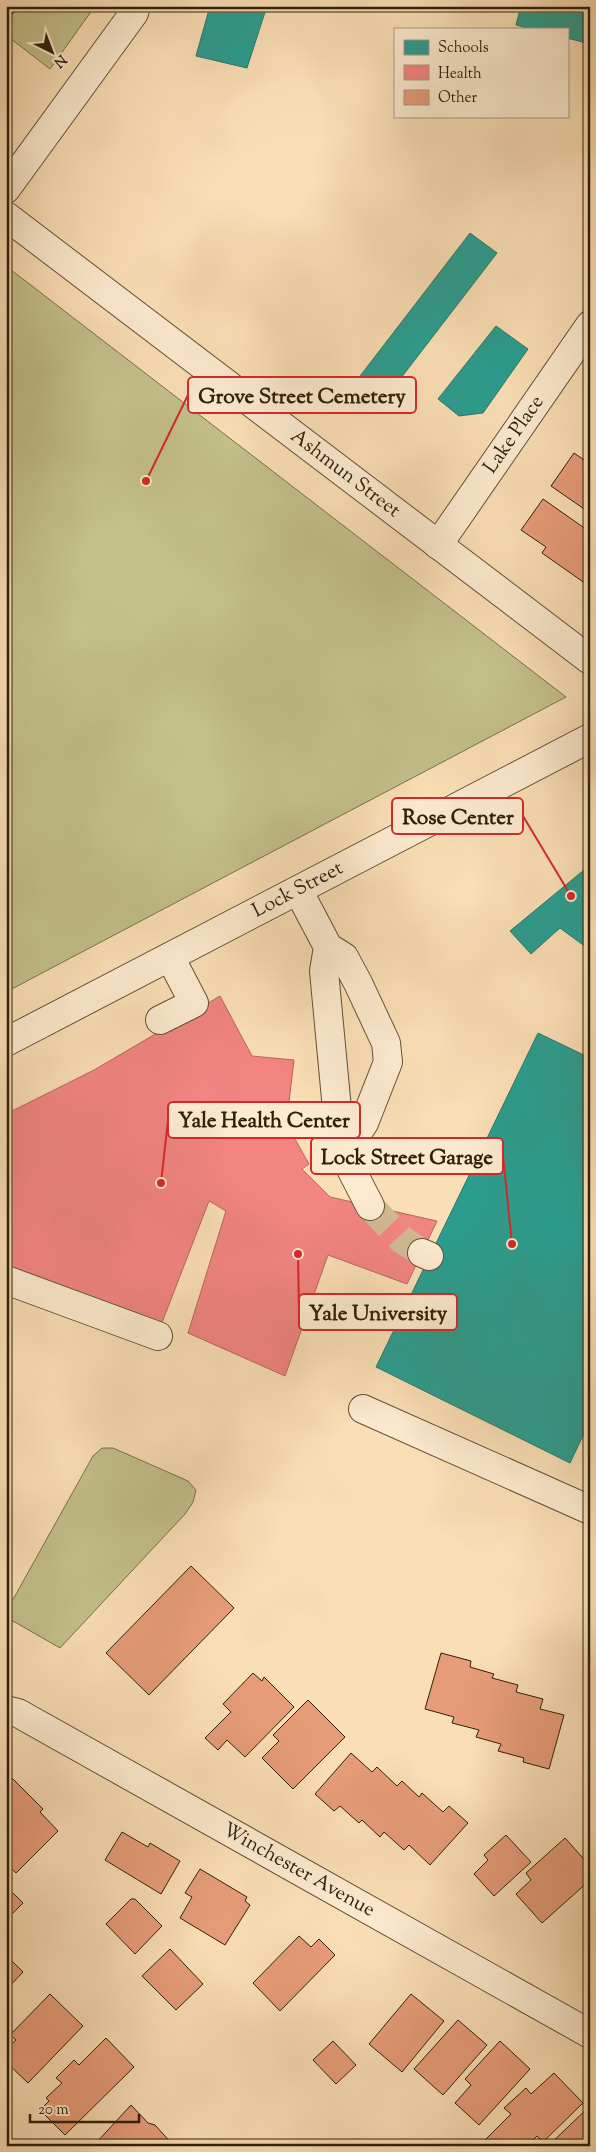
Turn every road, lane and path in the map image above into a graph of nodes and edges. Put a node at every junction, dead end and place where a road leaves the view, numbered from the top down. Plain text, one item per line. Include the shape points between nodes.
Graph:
1 (136, 6) edge
2 (6, 189) edge
3 (6, 216) edge
4 (590, 325) edge
5 (438, 545) junction
6 (590, 660) edge
7 (590, 738) edge
8 (298, 890) junction
9 (328, 947) junction
10 (170, 957) junction
11 (160, 1020) dead end
12 (6, 1042) edge
13 (348, 1147) junction
14 (370, 1206) tunnel mouth
15 (6, 1280) edge
16 (158, 1336) dead end
17 (363, 1409) dead end
18 (590, 1510) edge
19 (6, 1710) edge
20 (590, 2034) edge

1 - 2 street
3 - 5 street, Ashmun Street
4 - 5 street, Lake Place
5 - 6 street, Ashmun Street
7 - 8 street, Lock Street
8 - 9 street
8 - 10 street, Lock Street
9 - 13 street via 324,971 338,1120
9 - 13 street via 344,957 358,982 386,1043 388,1062 364,1123
10 - 11 street via 194,1002
10 - 12 street, Lock Street
13 - 14 street via 351,1169
15 - 16 street
17 - 18 street
19 - 20 street, Winchester Avenue via 18,1713

